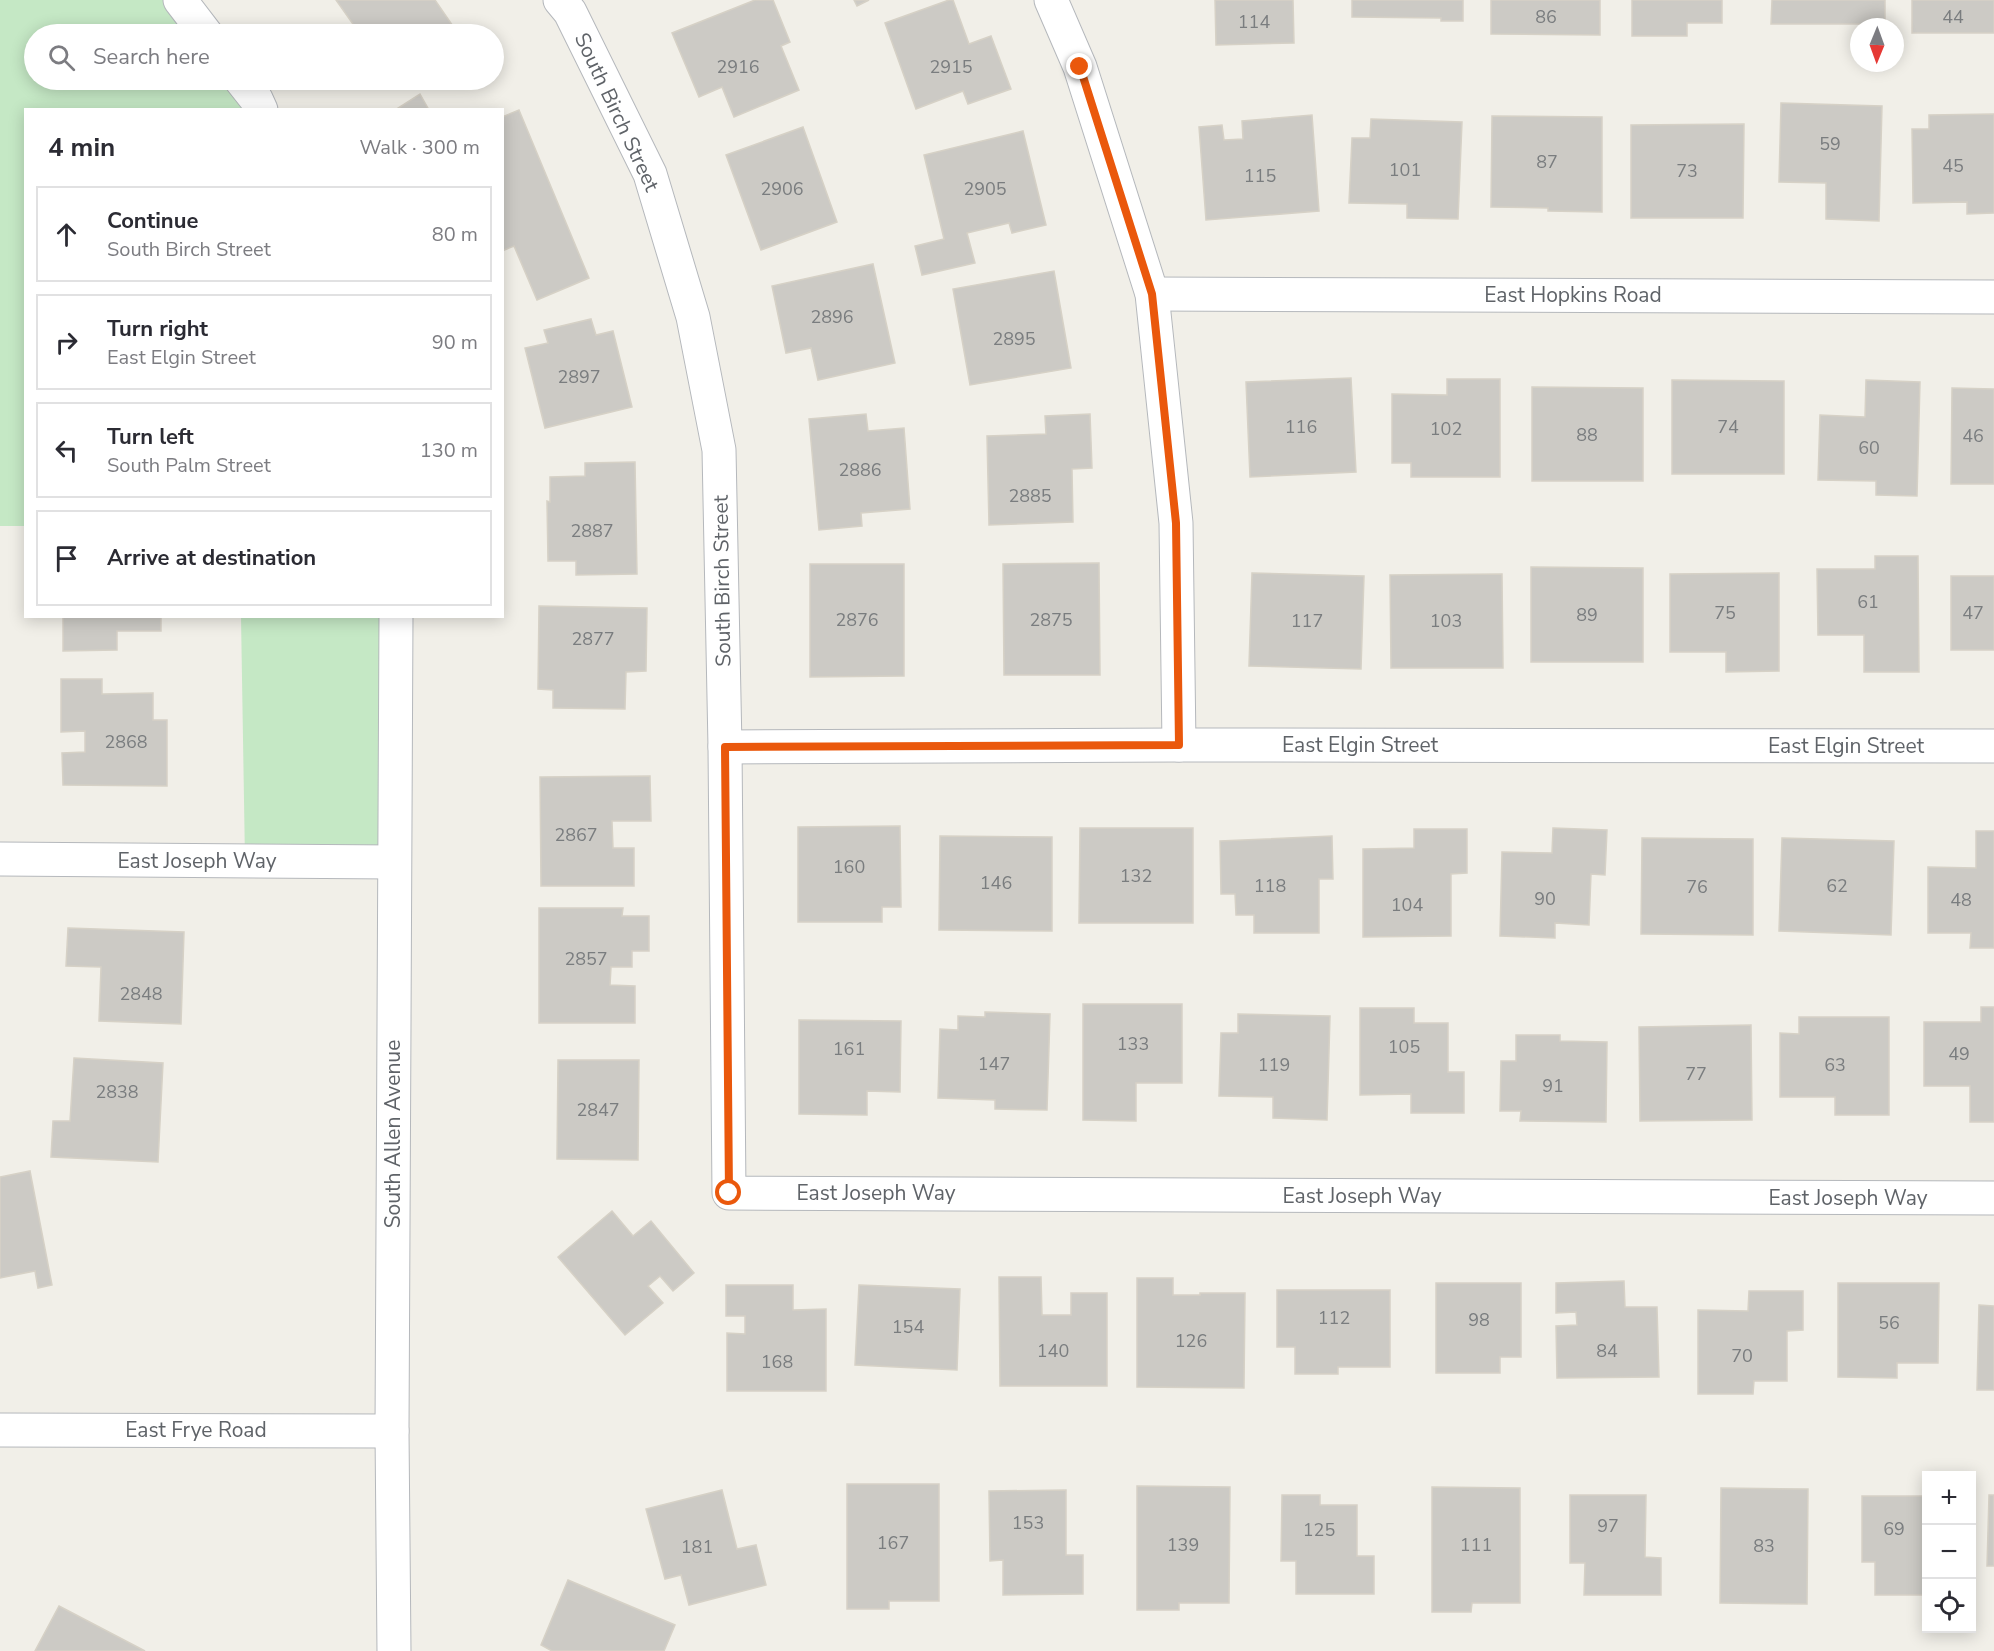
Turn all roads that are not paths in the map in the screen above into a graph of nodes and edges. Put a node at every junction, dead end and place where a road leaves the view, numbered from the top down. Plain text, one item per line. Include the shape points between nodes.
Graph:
1 (560, 0) edge
2 (1051, 0) edge
3 (184, 2) edge
4 (199, 24) edge
5 (249, 90) edge
6 (260, 108) edge
7 (1152, 294) junction
8 (1994, 297) edge
9 (396, 618) edge
10 (1179, 745) junction
11 (725, 747) junction
12 (1994, 747) edge
13 (0, 859) edge
14 (394, 862) junction
15 (729, 1193) joint
16 (1994, 1198) edge
17 (0, 1430) edge
18 (392, 1431) junction
19 (393, 1651) edge

1 - 11 street, South Birch Street via 570,12 650,174 693,317 719,450
2 - 7 street via 1080,67
3 - 4 street
5 - 6 street
7 - 8 street, East Hopkins Road
7 - 10 street via 1176,523
9 - 14 street, South Allen Avenue
10 - 11 street, East Elgin Street
10 - 12 street, East Elgin Street
11 - 15 street, South Birch Street
13 - 14 street, East Joseph Way
14 - 18 street, South Allen Avenue
15 - 16 street, East Joseph Way
17 - 18 street, East Frye Road
18 - 19 street, South Allen Avenue

